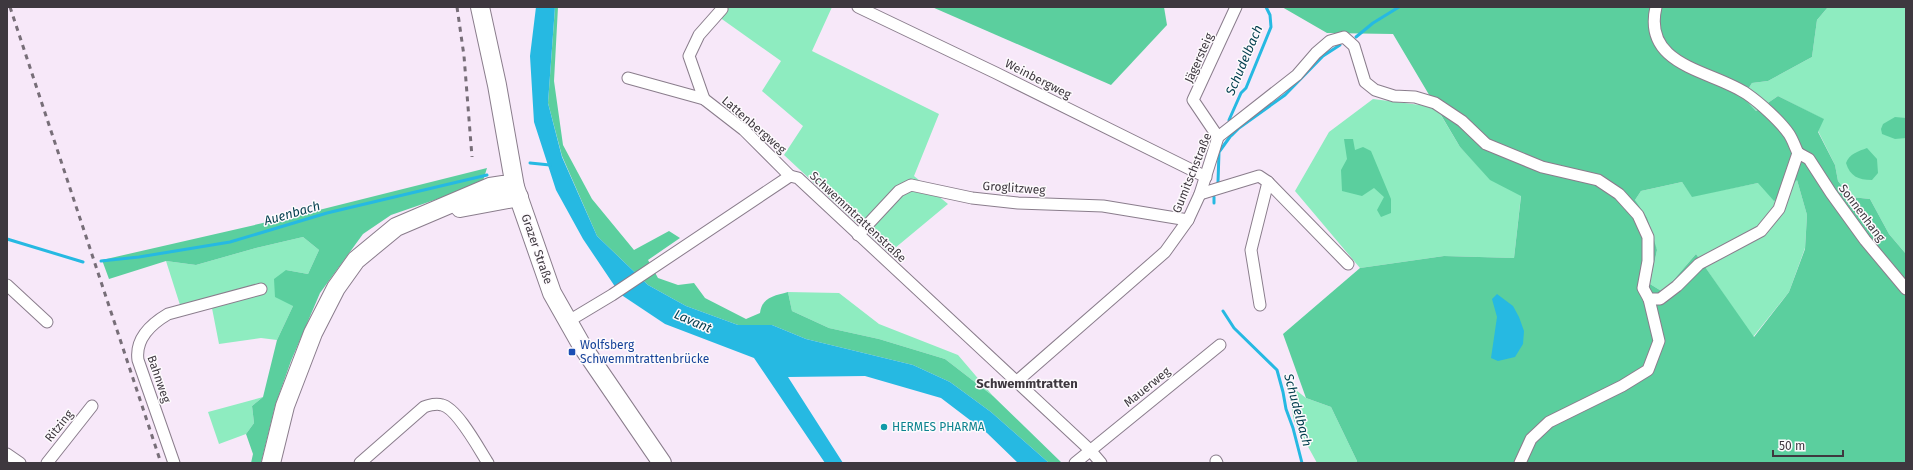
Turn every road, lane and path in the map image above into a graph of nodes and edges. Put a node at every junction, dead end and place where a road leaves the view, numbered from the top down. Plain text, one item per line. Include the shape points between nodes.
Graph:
1 (480, 7) edge
2 (721, 7) edge
3 (858, 7) edge
4 (1236, 7) edge
5 (1656, 7) edge
6 (628, 78) dead end
7 (704, 99) junction
8 (501, 112) junction
9 (1218, 137) junction
10 (1798, 153) junction
11 (790, 176) junction
12 (1206, 177) junction
13 (1268, 182) junction
14 (490, 187) junction
15 (517, 192) junction
16 (1200, 194) junction
17 (428, 214) junction
18 (1188, 220) junction
19 (858, 235) junction
20 (1348, 264) dead end
21 (7, 285) edge
22 (260, 289) dead end
23 (1906, 289) edge
24 (1649, 300) junction
25 (1260, 305) dead end
26 (47, 322) dead end
27 (567, 322) junction
28 (1220, 345) dead end
29 (1016, 382) junction
30 (92, 406) dead end
31 (1090, 450) junction
32 (7, 454) edge
33 (20, 463) edge
34 (47, 463) edge
35 (174, 463) edge
36 (271, 463) edge
37 (360, 463) edge
38 (488, 463) edge
39 (662, 463) edge
40 (1075, 463) edge
41 (1100, 463) edge
42 (1520, 463) edge

1 - 8 main road, Grazer Straße
2 - 7 street via 722,9 699,35 689,56
3 - 12 street, Weinbergweg via 996,72
4 - 9 street, Jägersteig via 1193,100
5 - 10 street via 1653,20 1659,45 1685,66 1746,94 1789,134
6 - 7 street, Lattenbergweg
7 - 11 street, Lattenbergweg via 744,130
8 - 14 main road via 500,170
8 - 15 main road, Grazer Straße
9 - 12 street, Gumitschstraße
9 - 24 street, Gumitschstraße via 1297,75 1330,41 1344,37 1354,46 1365,82 1376,90 1435,103 1462,121 1486,144 1542,167 1598,180 1619,194 1638,215 1648,237 1648,261 1643,288
10 - 23 street, Sonnenhang via 1810,159 1865,240
10 - 24 street via 1779,208 1761,231 1699,264 1660,299
11 - 19 street, Schwemmtrattenstraße via 798,178
11 - 27 street, Schwemmtrattenstraße via 612,295
12 - 16 street, Gumitschstraße
13 - 16 street via 1259,176
13 - 20 street
13 - 25 street via 1251,250
14 - 15 main road via 503,185
14 - 17 main road
15 - 17 main road
15 - 27 main road, Grazer Straße via 542,269
16 - 18 street, Gumitschstraße
17 - 36 main road via 396,227 372,245 356,260 336,288 314,333 285,406
18 - 19 street, Groglitzweg via 1103,206 1018,203 972,198 911,185 899,191
18 - 29 street, Gumitschstraße via 1165,252
19 - 29 street, Schwemmtrattenstraße
21 - 26 street
22 - 35 street, Bahnweg via 168,314 158,319 138,343 138,360
24 - 42 street via 1659,341 1648,370 1609,393 1549,422 1531,439
27 - 39 main road, Grazer Straße
28 - 31 street, Mauerweg
29 - 31 street, Schwemmtrattenstraße
30 - 34 street, Ritzing
31 - 40 street, Mauerweg
31 - 41 street, Schwemmtrattenstraße
32 - 33 street
37 - 38 street via 424,407 434,404 450,408

